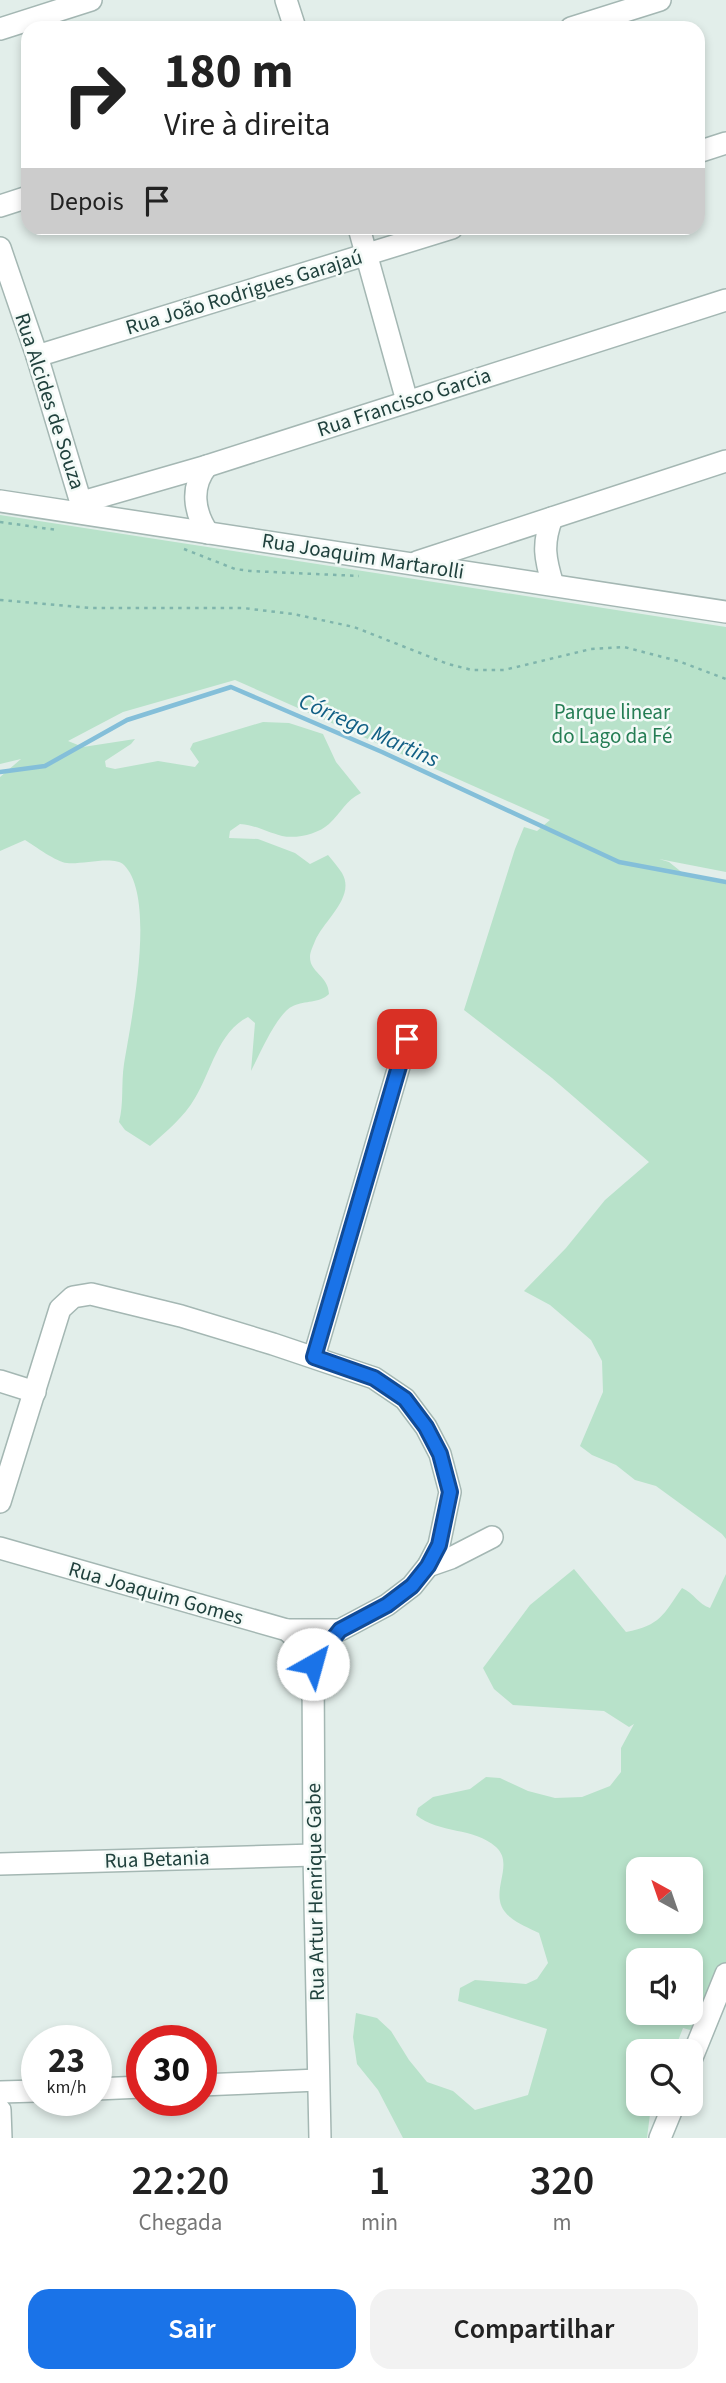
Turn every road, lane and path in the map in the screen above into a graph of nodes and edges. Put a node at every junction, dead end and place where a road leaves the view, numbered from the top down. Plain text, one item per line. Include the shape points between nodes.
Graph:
1 (91, 0) edge
2 (286, 0) edge
3 (660, 0) edge
4 (25, 21) edge
5 (293, 21) edge
6 (592, 21) edge
7 (21, 22) edge
8 (0, 29) edge
9 (726, 143) edge
10 (705, 150) edge
11 (21, 199) edge
12 (0, 206) edge
13 (362, 235) edge
14 (428, 235) edge
15 (0, 248) edge
16 (368, 253) junction
17 (726, 300) edge
18 (37, 356) junction
19 (407, 401) junction
20 (726, 461) edge
21 (207, 466) junction
22 (0, 501) edge
23 (83, 508) junction
24 (552, 517) junction
25 (0, 522) edge
26 (66, 531) dead end
27 (208, 533) junction
28 (184, 549) dead end
29 (411, 563) junction
30 (360, 576) dead end
31 (553, 585) junction
32 (0, 600) edge
33 (726, 612) edge
34 (726, 679) edge
35 (407, 1039) dead end
36 (314, 1357) junction
37 (0, 1381) edge
38 (35, 1392) junction
39 (0, 1502) edge
40 (492, 1537) dead end
41 (0, 1548) edge
42 (428, 1566) junction
43 (287, 1630) junction
44 (340, 1630) junction
45 (309, 1656) junction
46 (314, 1855) junction
47 (0, 1864) edge
48 (726, 1975) edge
49 (700, 2039) edge
50 (318, 2080) junction
51 (217, 2084) edge
52 (21, 2091) edge
53 (0, 2092) edge
54 (0, 2110) edge
55 (669, 2116) edge
56 (1, 2138) edge
57 (320, 2138) edge
58 (660, 2138) edge

1 - 4 street
2 - 5 street
3 - 6 street
7 - 8 street
9 - 10 street
11 - 12 street
13 - 16 street
14 - 16 street, Rua João Rodrigues Garajaú
15 - 18 street, Rua Alcides de Souza
16 - 18 street, Rua João Rodrigues Garajaú
16 - 19 street
17 - 19 street, Rua Francisco Garcia
18 - 23 street, Rua Alcides de Souza
19 - 21 street, Rua Francisco Garcia
20 - 24 street
21 - 23 street, Rua Francisco Garcia
21 - 27 street via 198,476 196,509
22 - 23 street, Rua Joaquim Martarolli
23 - 27 street, Rua Joaquim Martarolli
24 - 29 street
24 - 31 street via 545,536 545,561
25 - 26 path
27 - 29 street, Rua Joaquim Martarolli
28 - 30 path via 235,569
29 - 31 street, Rua Joaquim Martarolli
31 - 33 street, Rua Joaquim Martarolli
32 - 34 path via 90,608 243,608 293,614 354,627 472,670 505,670 590,649 624,647
35 - 36 street
36 - 38 street via 91,1294 73,1297 60,1308
36 - 42 street via 374,1378 405,1399 426,1427 440,1454 450,1492 439,1545
37 - 38 street
38 - 39 street
40 - 42 street
41 - 43 street, Rua Joaquim Gomes
42 - 44 street via 387,1605
43 - 44 street
43 - 45 street, Rua Joaquim Gomes
44 - 45 street
45 - 46 street, Rua Artur Henrique Gabe
46 - 47 street, Rua Betania
46 - 50 street, Rua Artur Henrique Gabe
48 - 49 street
50 - 51 street
50 - 57 street, Rua Artur Henrique Gabe
52 - 53 street
54 - 56 street
55 - 58 street

